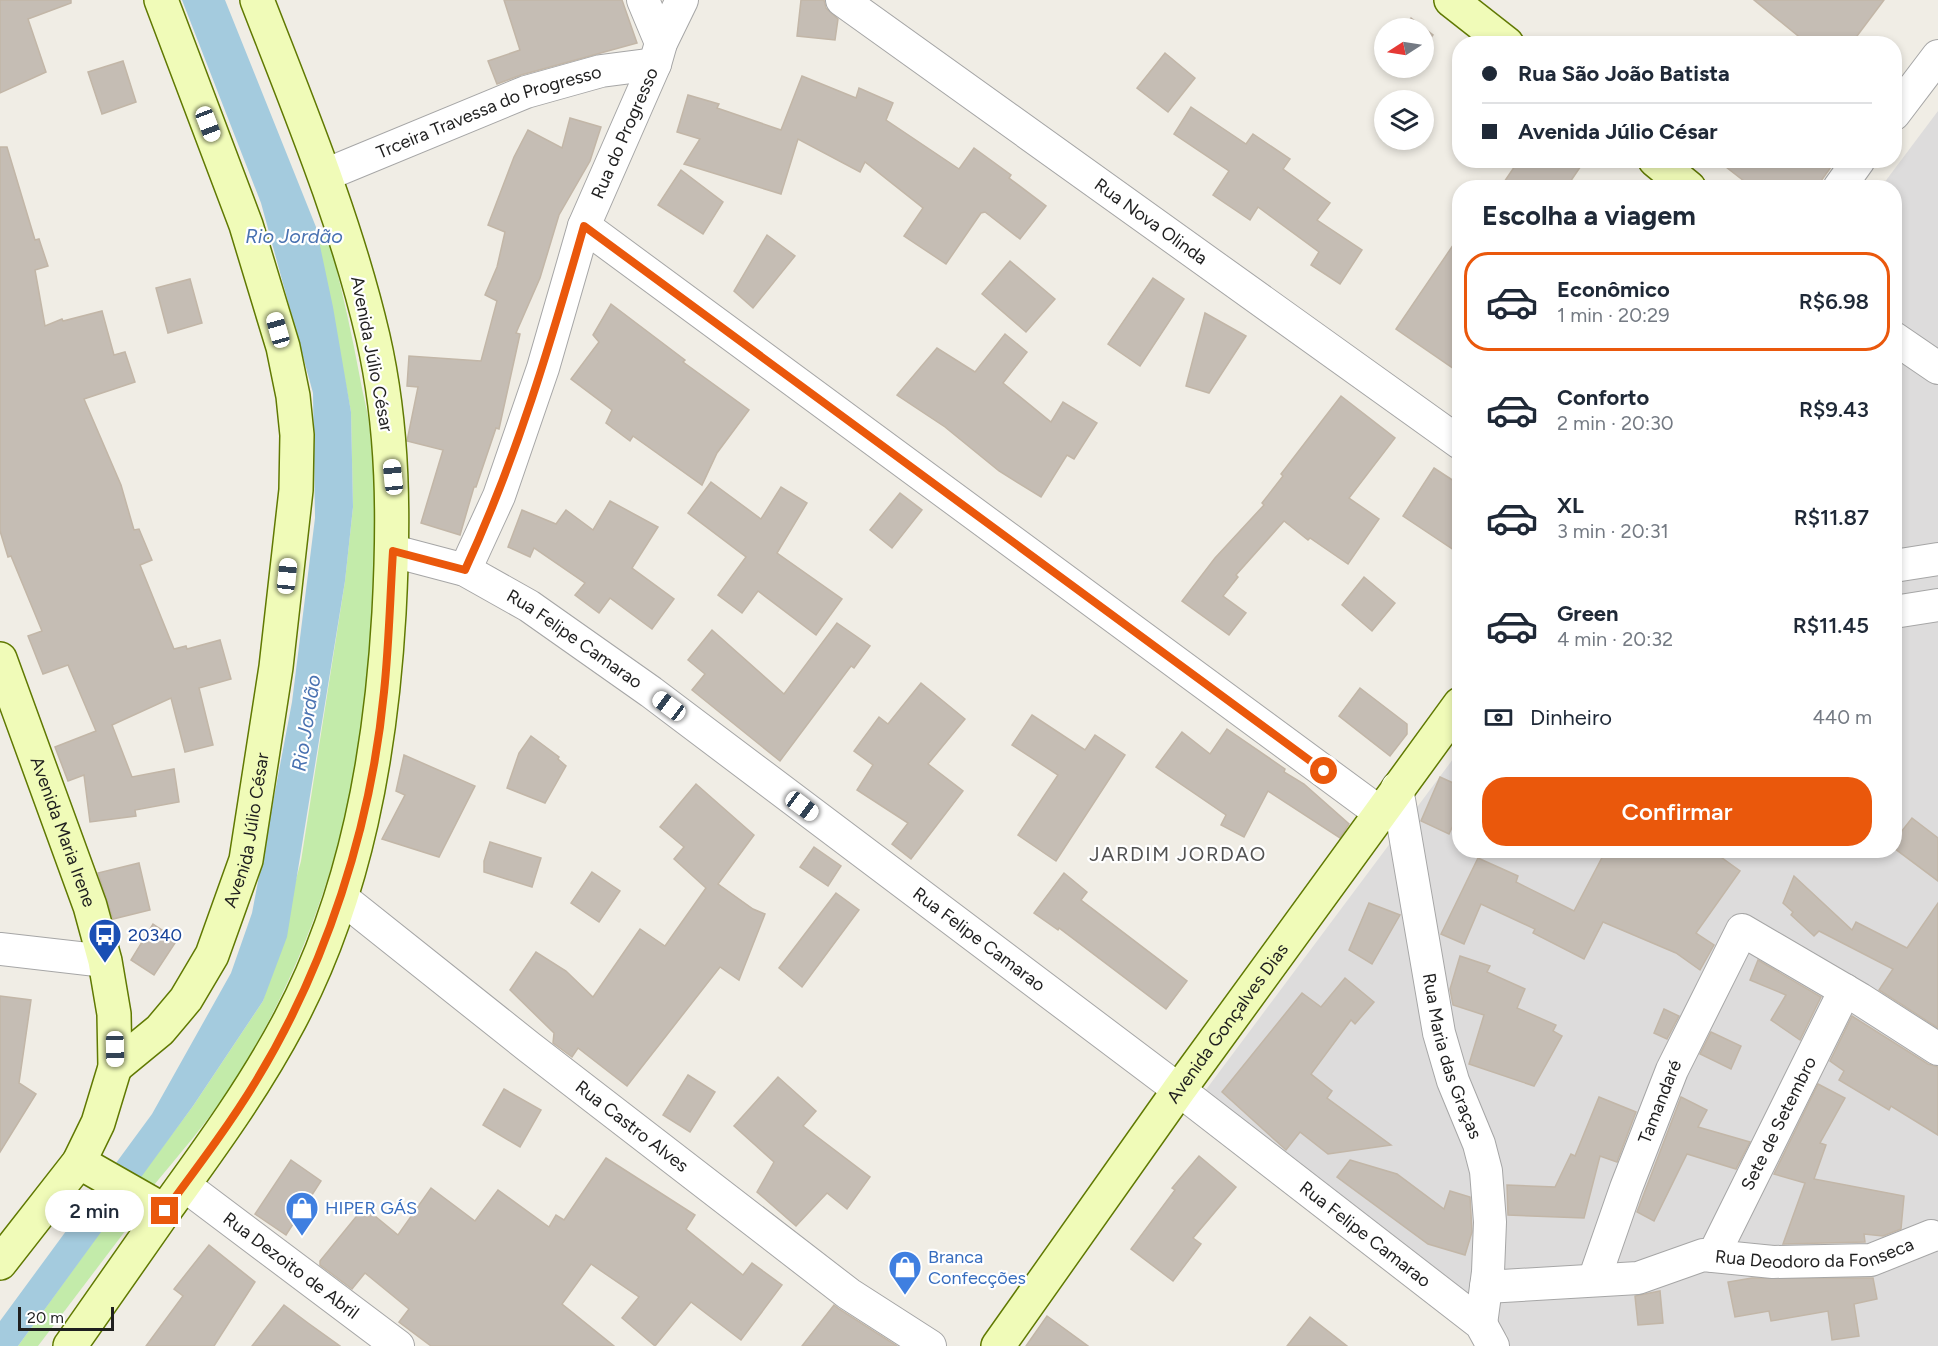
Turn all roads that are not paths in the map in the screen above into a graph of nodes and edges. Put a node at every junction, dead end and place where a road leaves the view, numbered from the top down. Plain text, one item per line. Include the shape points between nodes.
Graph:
1 (161, 0) edge
2 (257, 0) edge
3 (643, 0) edge
4 (682, 0) edge
5 (842, 0) edge
6 (1452, 0) edge
7 (1497, 36) edge
8 (658, 53) junction
9 (1938, 56) edge
10 (1902, 103) edge
11 (1665, 168) edge
12 (325, 175) junction
13 (1679, 180) edge
14 (584, 226) junction
15 (1902, 343) edge
16 (1938, 368) edge
17 (1452, 437) edge
18 (393, 551) junction
19 (1938, 559) edge
20 (1902, 565) edge
21 (465, 570) junction
22 (1938, 605) edge
23 (1902, 611) edge
24 (3, 672) edge
25 (1452, 715) edge
26 (1388, 800) junction
27 (342, 898) junction
28 (0, 949) edge
29 (105, 961) junction
30 (1845, 990) junction
31 (1938, 1049) edge
32 (116, 1067) junction
33 (1179, 1090) junction
34 (85, 1166) junction
35 (184, 1185) junction
36 (159, 1208) junction
37 (1931, 1236) dead end
38 (1713, 1256) junction
39 (0, 1263) edge
40 (1594, 1280) junction
41 (1486, 1287) junction
42 (1487, 1335) edge
43 (70, 1346) edge
44 (398, 1346) edge
45 (930, 1346) edge
46 (998, 1346) edge

1 - 32 street, Avenida Júlio César via 246,225 283,347 297,435 296,490 276,667 246,860 212,955 186,999 160,1030
2 - 12 street, Avenida Júlio César
3 - 8 street
4 - 8 street, Rua do Progresso
5 - 17 street, Rua Nova Olinda
6 - 7 street
8 - 12 street, Trceira Travessa do Progresso via 526,92
8 - 14 street, Rua do Progresso
9 - 10 street
11 - 13 street
12 - 18 street, Avenida Júlio César via 374,341 393,477
14 - 21 street, Rua do Progresso via 543,368 499,496
14 - 26 street
15 - 16 street
18 - 21 street
18 - 27 street, Avenida Júlio César via 384,693 370,780
19 - 20 street
21 - 33 street, Rua Felipe Camarao via 529,606 651,692
22 - 23 street
24 - 29 street, Avenida Maria Irene via 90,906
25 - 26 street, Avenida Gonçalves Dias
26 - 33 street, Avenida Gonçalves Dias
26 - 41 street, Rua Maria das Graças via 1439,1033 1486,1171 1490,1222
27 - 35 street, Avenida Júlio César via 291,1017 233,1117
27 - 45 street, Rua Castro Alves via 849,1294
28 - 29 street
29 - 32 street, Avenida Maria Irene via 114,1014
30 - 31 street
30 - 38 street, Sete de Setembro
30 - 40 street, Tamandaré via 1742,930 1672,1070
32 - 34 street, Avenida Maria Irene
33 - 42 street, Rua Felipe Camarao
33 - 46 street, Avenida Gonçalves Dias
34 - 36 street
34 - 39 street, Avenida Maria Irene
35 - 36 street, Avenida Júlio César
35 - 44 street, Rua Dezoito de Abril
36 - 43 street, Avenida Júlio César
37 - 38 street, Rua Deodoro da Fonseca via 1871,1260 1773,1262
38 - 40 street, Rua Deodoro da Fonseca via 1703,1255 1638,1278
40 - 41 street, Rua Deodoro da Fonseca
41 - 42 street, Rua Maria das Graças

